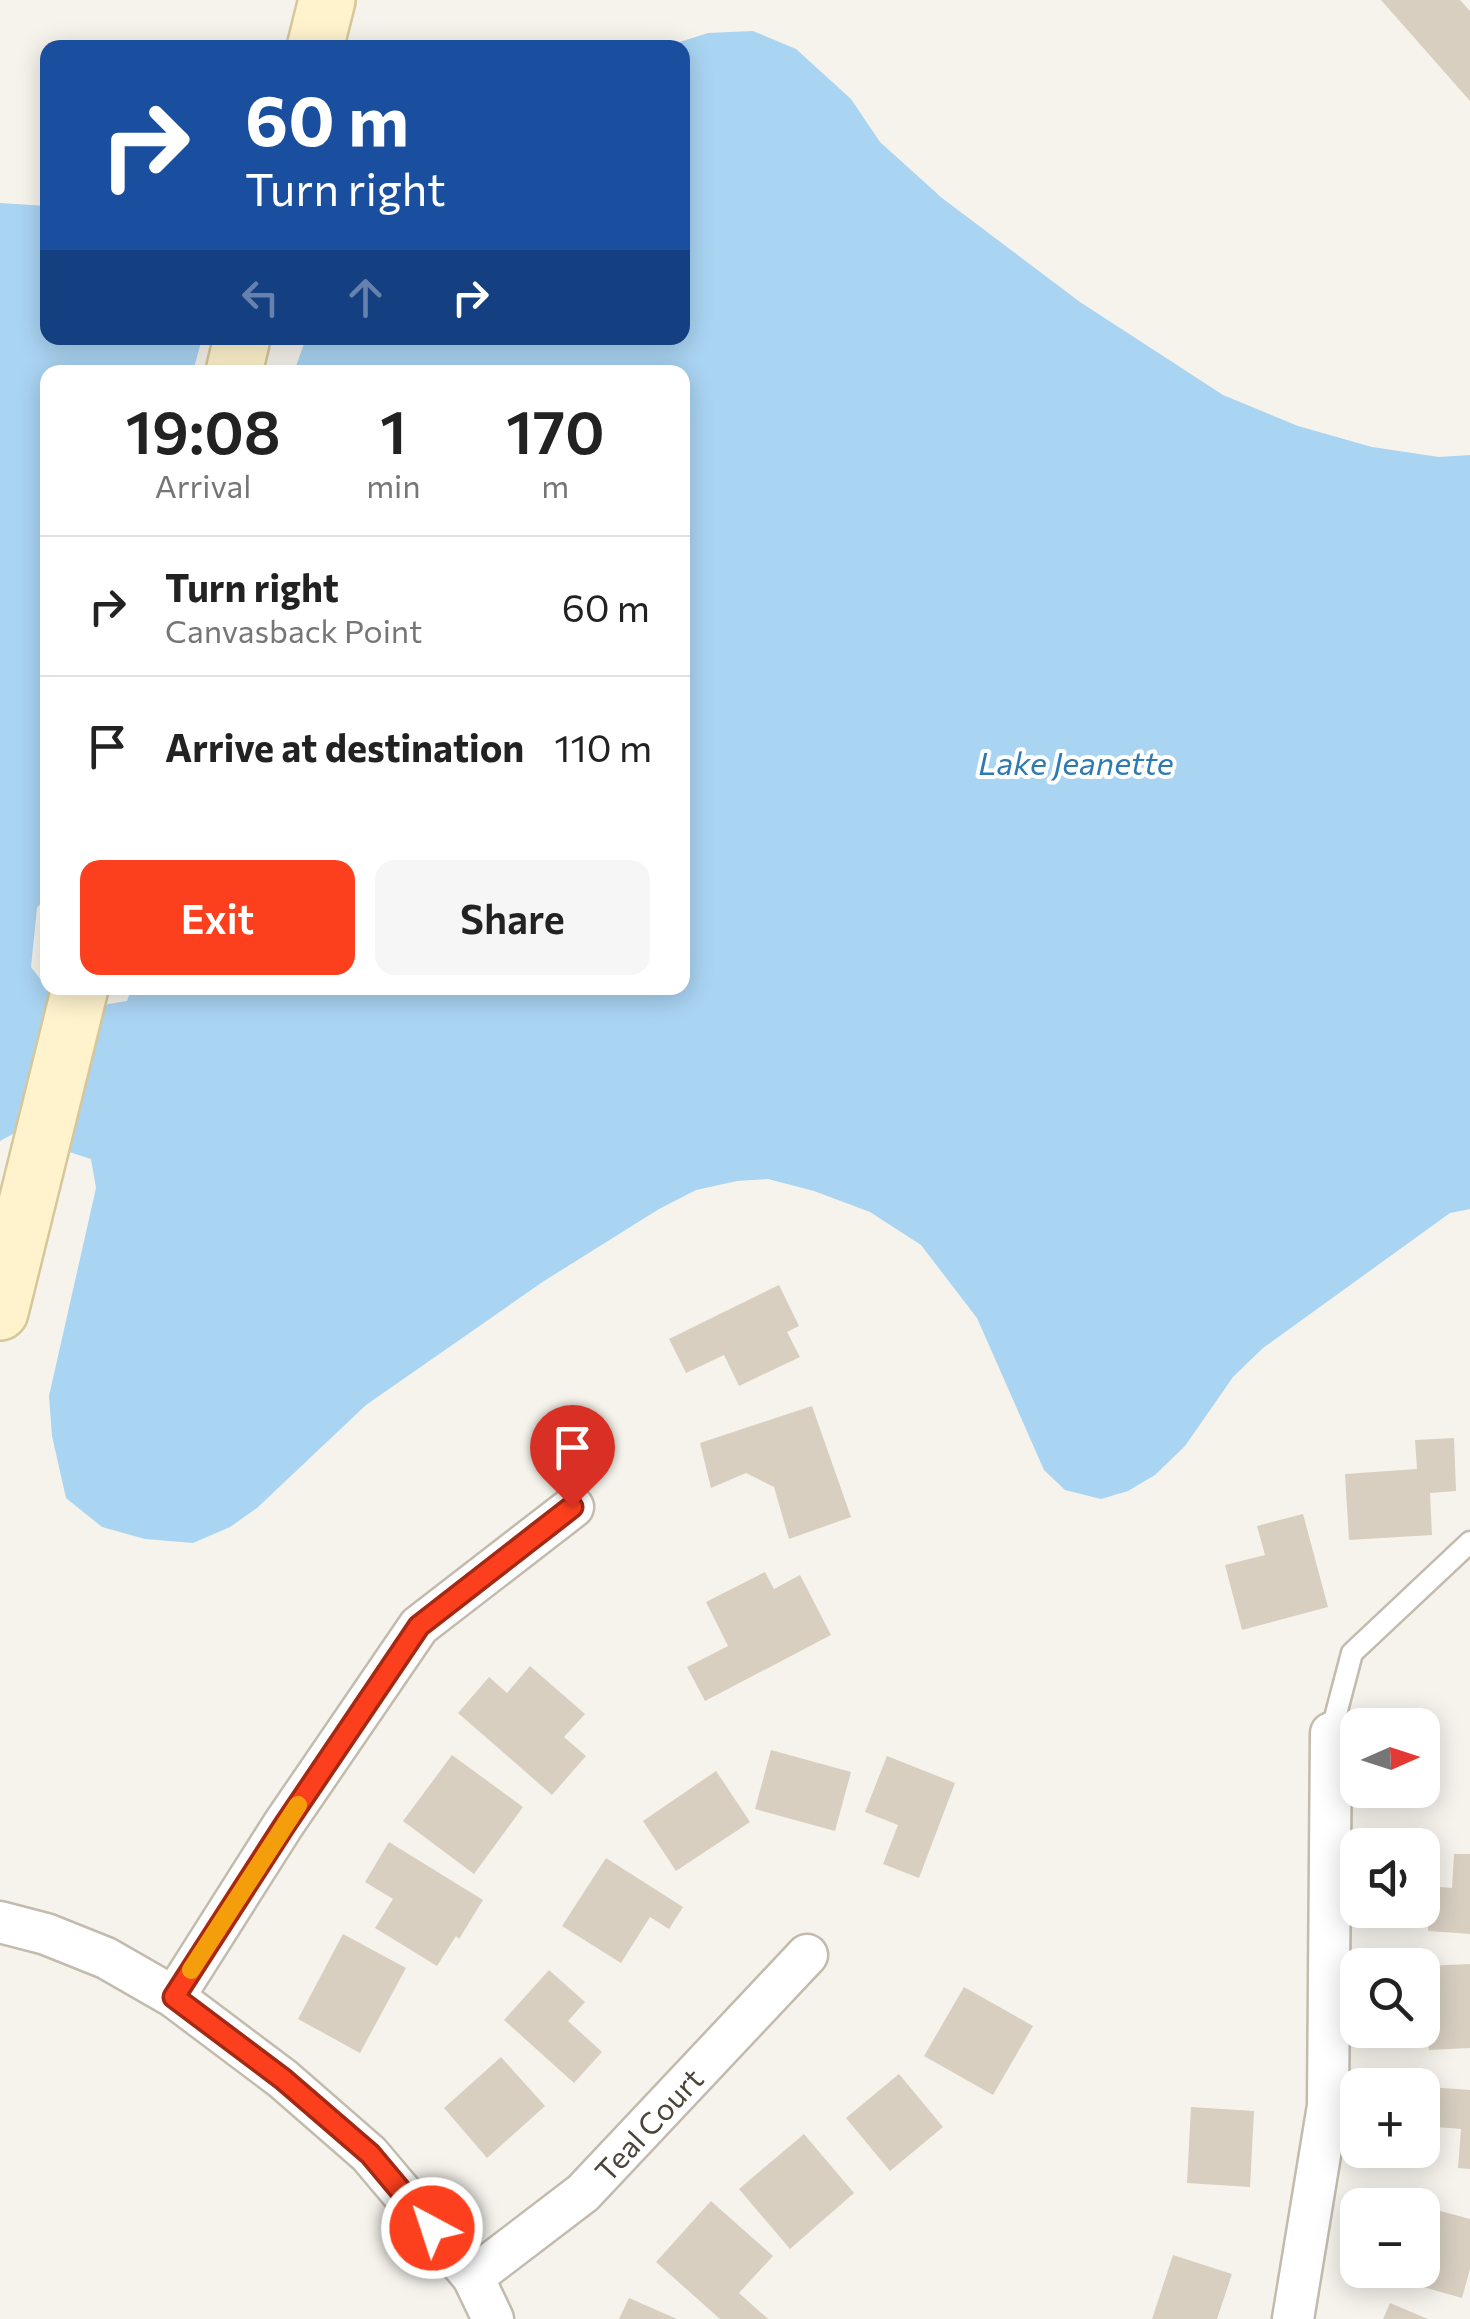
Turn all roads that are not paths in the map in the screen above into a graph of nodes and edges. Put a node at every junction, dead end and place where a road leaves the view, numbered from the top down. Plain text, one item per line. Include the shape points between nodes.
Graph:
1 (327, 0) edge
2 (317, 40) edge
3 (78, 995) edge
4 (0, 1312) edge
5 (572, 1507) dead end
6 (1470, 1542) edge
7 (1330, 1732) joint
8 (0, 1922) edge
9 (807, 1955) dead end
10 (174, 1997) junction
11 (473, 2277) junction
12 (493, 2319) edge
13 (1293, 2319) edge

1 - 2 main road
3 - 4 main road
5 - 10 street via 419,1626
6 - 7 lane via 1352,1652
7 - 13 street via 1328,2106
8 - 10 street via 106,1958
9 - 11 street, Teal Court via 583,2193
10 - 11 street via 370,2154
11 - 12 street

